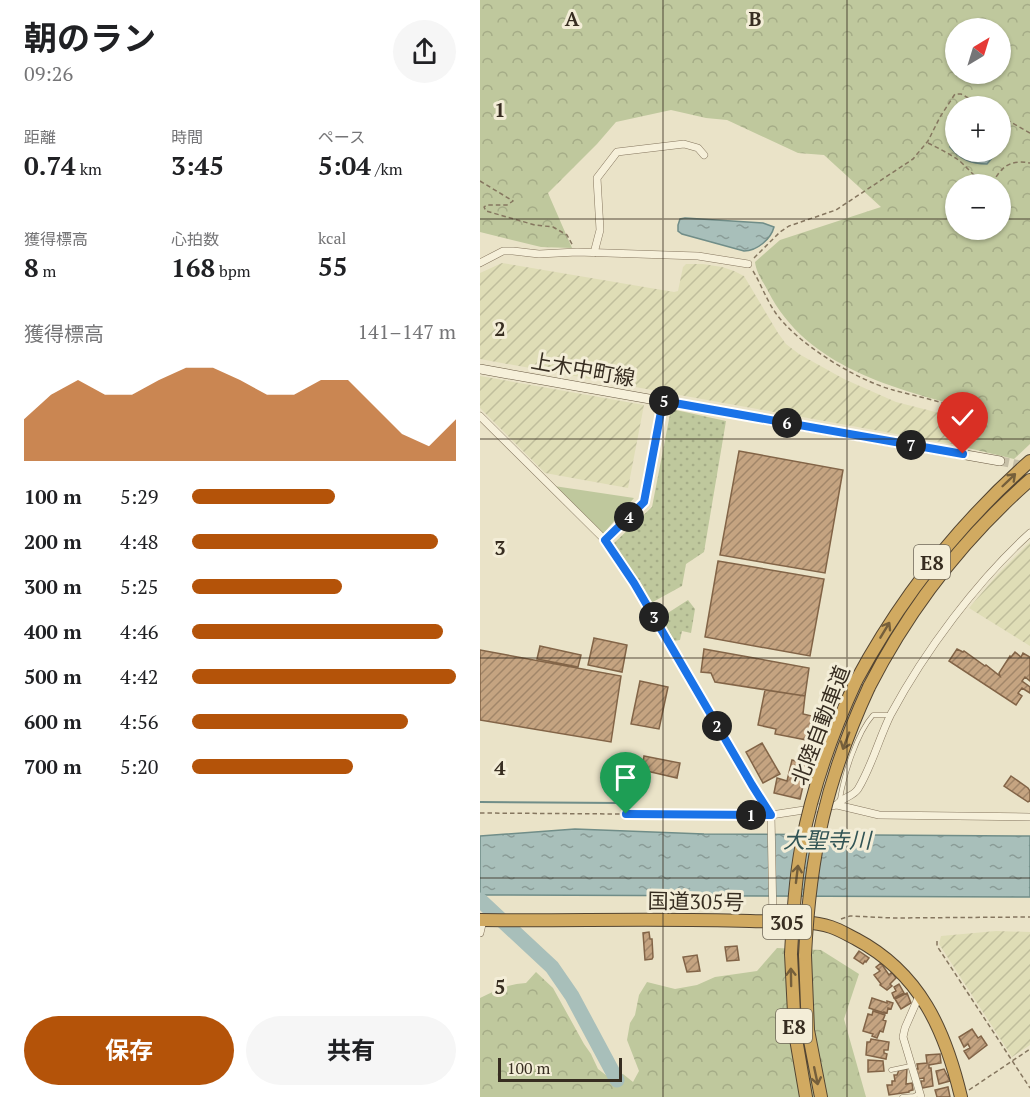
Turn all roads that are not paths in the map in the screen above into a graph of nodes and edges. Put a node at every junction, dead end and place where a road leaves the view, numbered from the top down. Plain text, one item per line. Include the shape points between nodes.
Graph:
1 (704, 154) dead end
2 (594, 253) junction
3 (480, 262) edge
4 (748, 264) road end
5 (480, 369) edge
6 (663, 401) junction
7 (480, 416) edge
8 (1030, 460) edge
9 (1000, 461) tunnel mouth
10 (1030, 480) edge
11 (1030, 533) edge
12 (605, 540) junction
13 (891, 715) junction
14 (838, 803) junction
15 (771, 815) junction
16 (1030, 817) edge
17 (774, 917) junction
18 (484, 920) edge
19 (480, 933) edge
20 (920, 994) junction
21 (910, 1066) junction
22 (891, 1070) dead end
23 (920, 1095) edge
24 (960, 1096) edge
25 (806, 1097) edge
26 (820, 1097) edge
27 (902, 1097) edge

1 - 2 street via 684,144 617,152 597,178 600,230
2 - 3 street via 503,251
2 - 4 street via 699,256
5 - 6 main road, 上木中町線
6 - 9 main road, 上木中町線
6 - 12 street via 644,502
7 - 12 street
25 -> 8 highway, 北陸自動車道 / E8, bridge via 795,1033 791,954 797,878 808,815 827,750 856,681 890,621 927,569
10 -> 26 highway, 北陸自動車道 / E8, bridge via 944,570 902,629 869,687 840,756 821,822 810,882 805,955 808,1030
11 - 13 street via 1005,555 969,599 918,669
12 - 15 street
13 - 14 street via 857,792
13 - 14 lane via 873,714 868,720
14 - 15 street
14 - 16 street via 879,815
15 - 17 street
17 - 18 highway, 国道305号 / 305
17 - 20 highway, 国道305号 / 305 via 831,927 880,954
18 - 19 street
20 - 21 street via 903,1037
20 - 24 highway, 国道305号 / 305 via 940,1028
21 - 22 lane
21 - 23 street
23 - 27 lane

